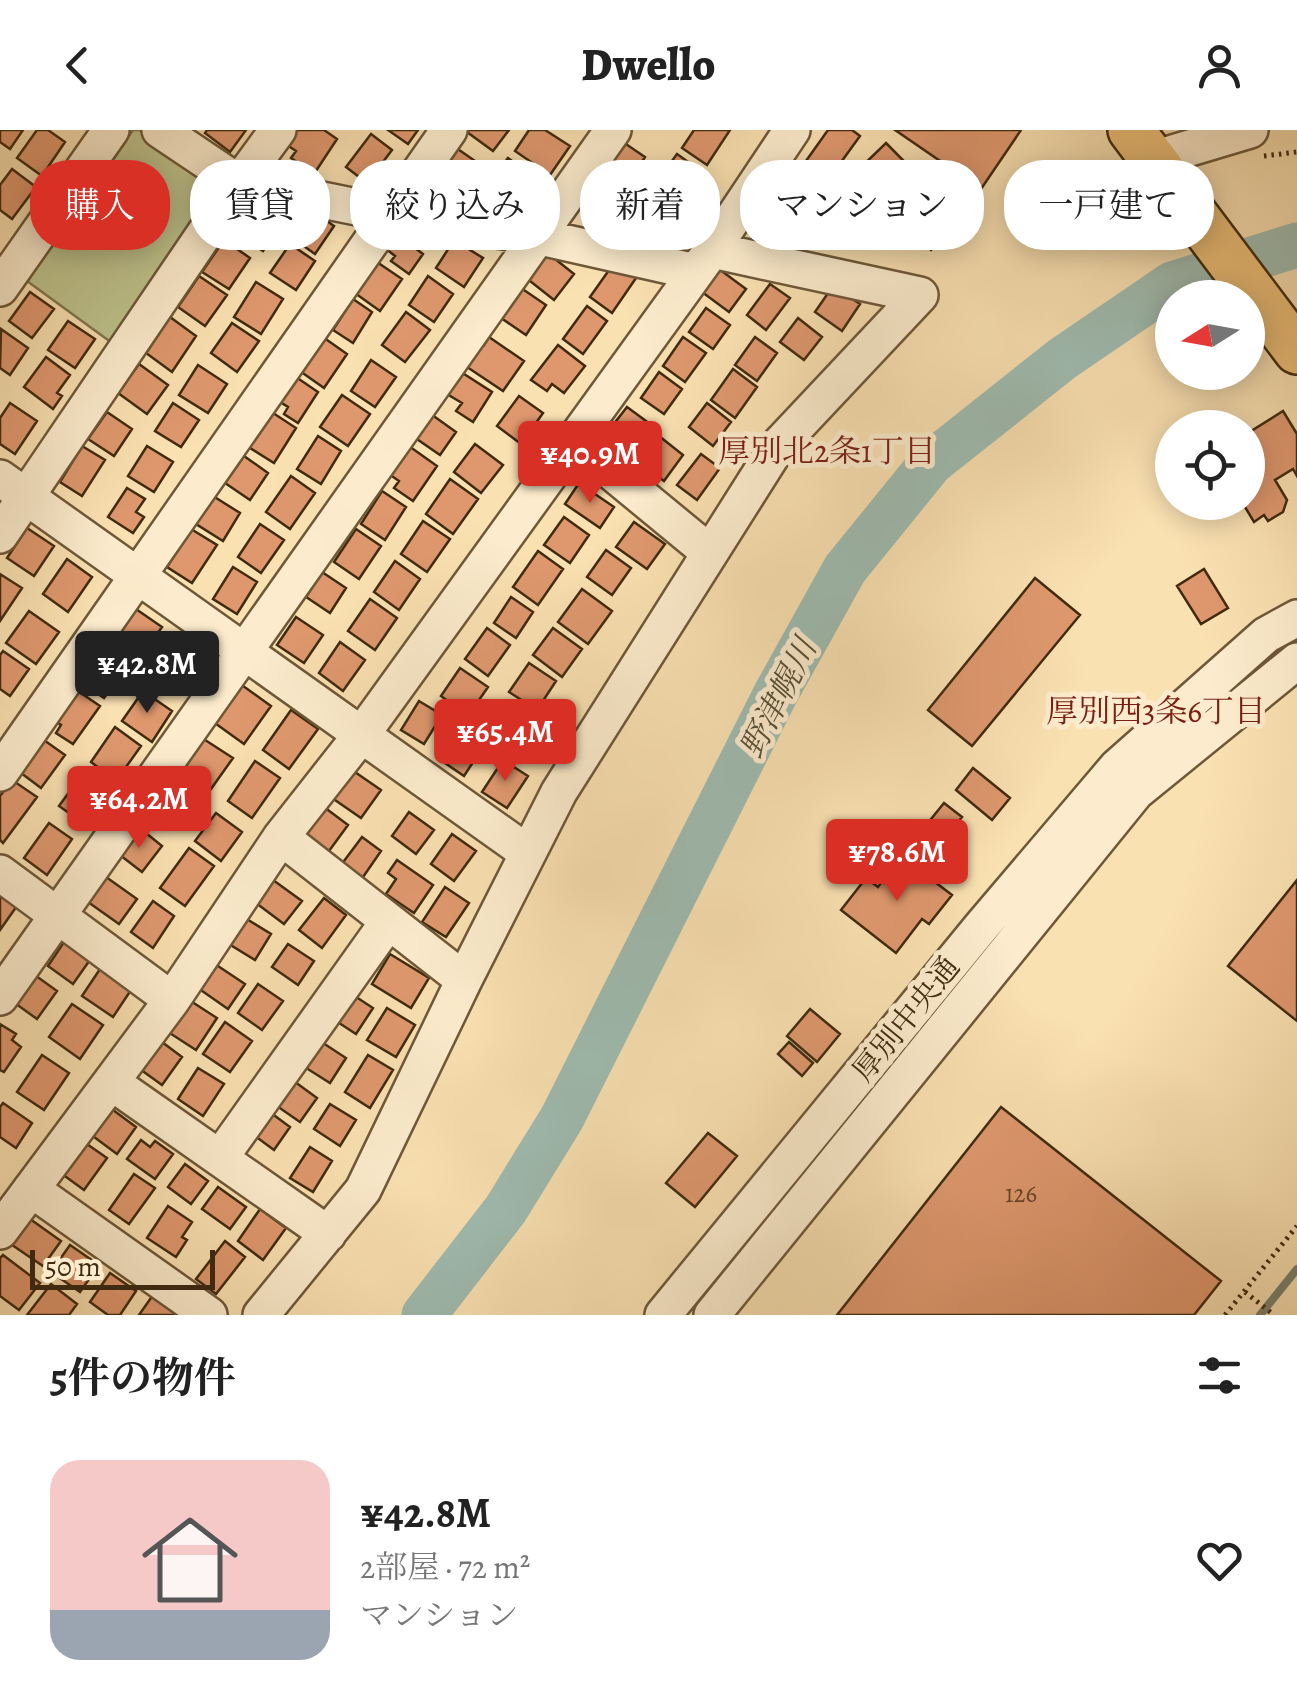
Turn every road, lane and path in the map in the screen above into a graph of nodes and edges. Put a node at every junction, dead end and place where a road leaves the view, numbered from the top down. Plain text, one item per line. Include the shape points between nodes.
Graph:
1 (111, 130) edge
2 (160, 130) edge
3 (278, 130) edge
4 (449, 130) edge
5 (613, 130) edge
6 (792, 130) edge
7 (1250, 130) edge
8 (1142, 144) edge
9 (205, 160) edge
10 (256, 160) edge
11 (428, 160) edge
12 (560, 203) edge
13 (560, 240) edge
14 (190, 249) edge
15 (366, 250) edge
16 (526, 250) edge
17 (704, 261) junction
18 (0, 288) edge
19 (1297, 351) edge
20 (574, 441) junction
21 (13, 487) edge
22 (0, 534) edge
23 (710, 553) junction
24 (137, 575) junction
25 (1297, 618) edge
26 (245, 653) junction
27 (1297, 661) edge
28 (362, 734) junction
29 (0, 773) edge
30 (281, 837) junction
31 (528, 853) junction
32 (0, 873) edge
33 (58, 916) junction
34 (388, 922) junction
35 (464, 980) junction
36 (0, 997) edge
37 (172, 1000) junction
38 (111, 1082) junction
39 (220, 1158) junction
40 (31, 1189) junction
41 (1297, 1226) edge
42 (0, 1231) edge
43 (328, 1234) junction
44 (1244, 1292) junction
45 (209, 1315) edge
46 (262, 1315) edge
47 (664, 1315) edge
48 (712, 1315) edge
49 (1225, 1315) edge
50 (1274, 1315) edge

1 - 18 street
2 - 9 street
3 - 10 street
4 - 11 street
5 - 12 street
6 - 17 street
7 - 8 street
8 - 19 main road
13 - 17 street
14 - 21 street
15 - 24 street
16 - 26 street
17 - 20 street
17 - 23 street via 920,294 777,447
20 - 23 street
20 - 28 street
21 - 22 street
21 - 24 street
23 - 31 street via 559,792
24 - 26 street
24 - 29 street
25 - 47 street, 厚別中央通 via 1266,635 1117,767
26 - 28 street
26 - 33 street
27 - 48 street, 厚別中央通 via 1136,792
28 - 30 street
28 - 31 street
30 - 34 street
30 - 37 street
31 - 35 street
32 - 33 street
33 - 36 street
33 - 37 street
34 - 35 street
34 - 39 street
35 - 43 street via 363,1190
37 - 38 street
38 - 39 street
38 - 40 street
39 - 43 street
40 - 42 street
40 - 45 street
41 - 44 path
43 - 46 street
44 - 49 path
44 - 50 path

